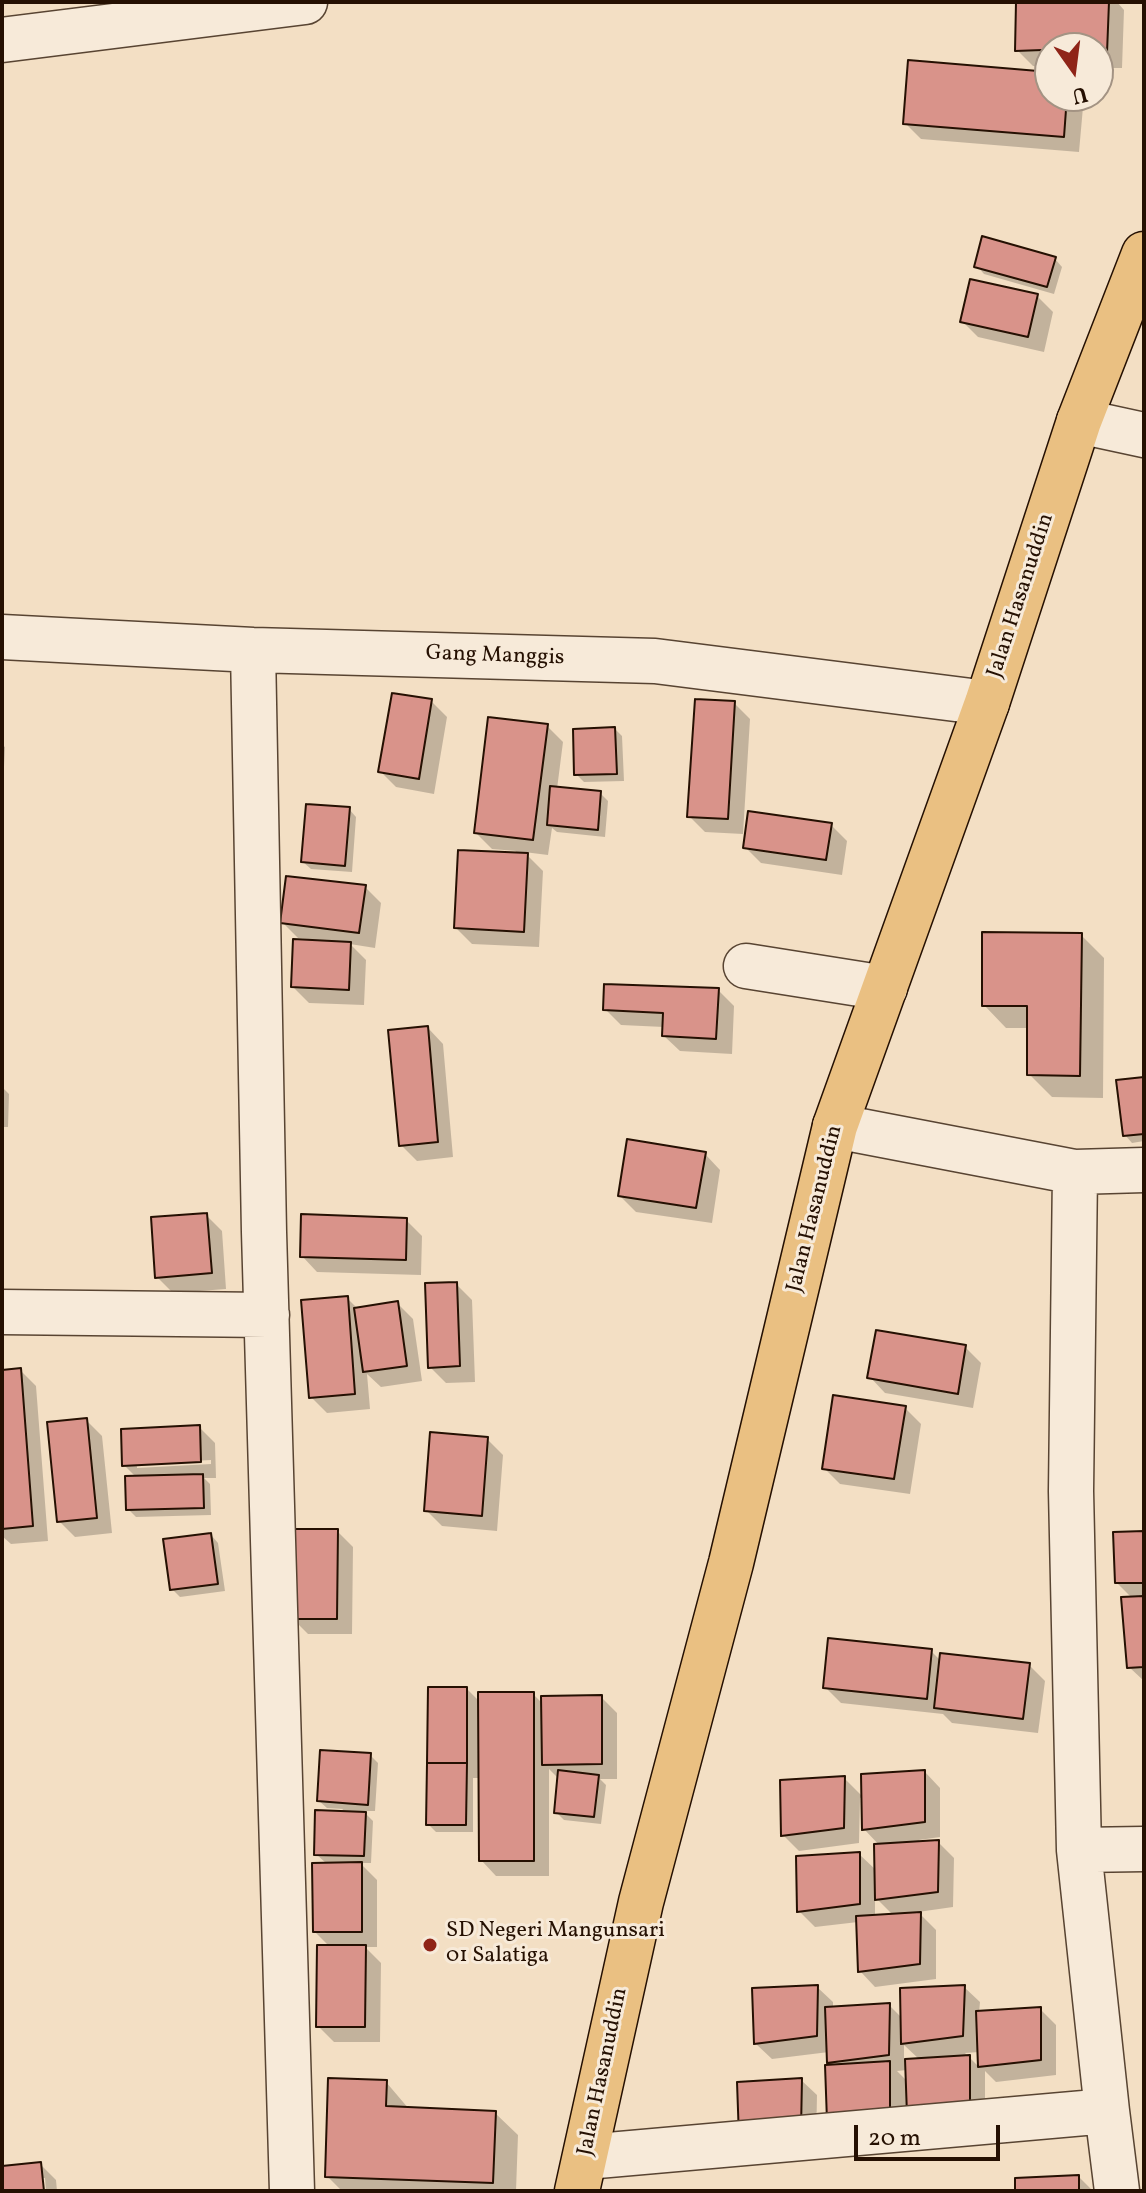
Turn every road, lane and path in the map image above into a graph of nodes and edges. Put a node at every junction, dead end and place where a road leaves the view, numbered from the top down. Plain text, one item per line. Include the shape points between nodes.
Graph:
1 (305, 2) edge
2 (2, 40) edge
3 (1144, 254) edge
4 (1079, 421) junction
5 (1144, 435) edge
6 (2, 637) edge
7 (253, 650) junction
8 (987, 703) junction
9 (746, 966) dead end
10 (885, 988) junction
11 (835, 1126) junction
12 (1144, 1170) edge
13 (1075, 1172) junction
14 (2, 1312) edge
15 (267, 1315) junction
16 (1144, 1849) edge
17 (1079, 1850) junction
18 (1107, 2111) junction
19 (581, 2174) edge
20 (1126, 2187) edge
21 (292, 2191) edge

1 - 2 street
3 - 4 main road, Jalan Hasanuddin
4 - 5 street
4 - 8 main road, Jalan Hasanuddin
6 - 7 street, Gang Manggis
7 - 8 street, Gang Manggis via 655,661
7 - 15 street
8 - 10 main road, Jalan Hasanuddin
9 - 10 street
10 - 11 main road, Jalan Hasanuddin
11 - 13 street
11 - 19 main road, Jalan Hasanuddin via 731,1563 641,1902
12 - 13 street
13 - 17 street via 1071,1491
14 - 15 street
15 - 21 street
16 - 17 street
17 - 18 street
18 - 19 street
18 - 20 street

